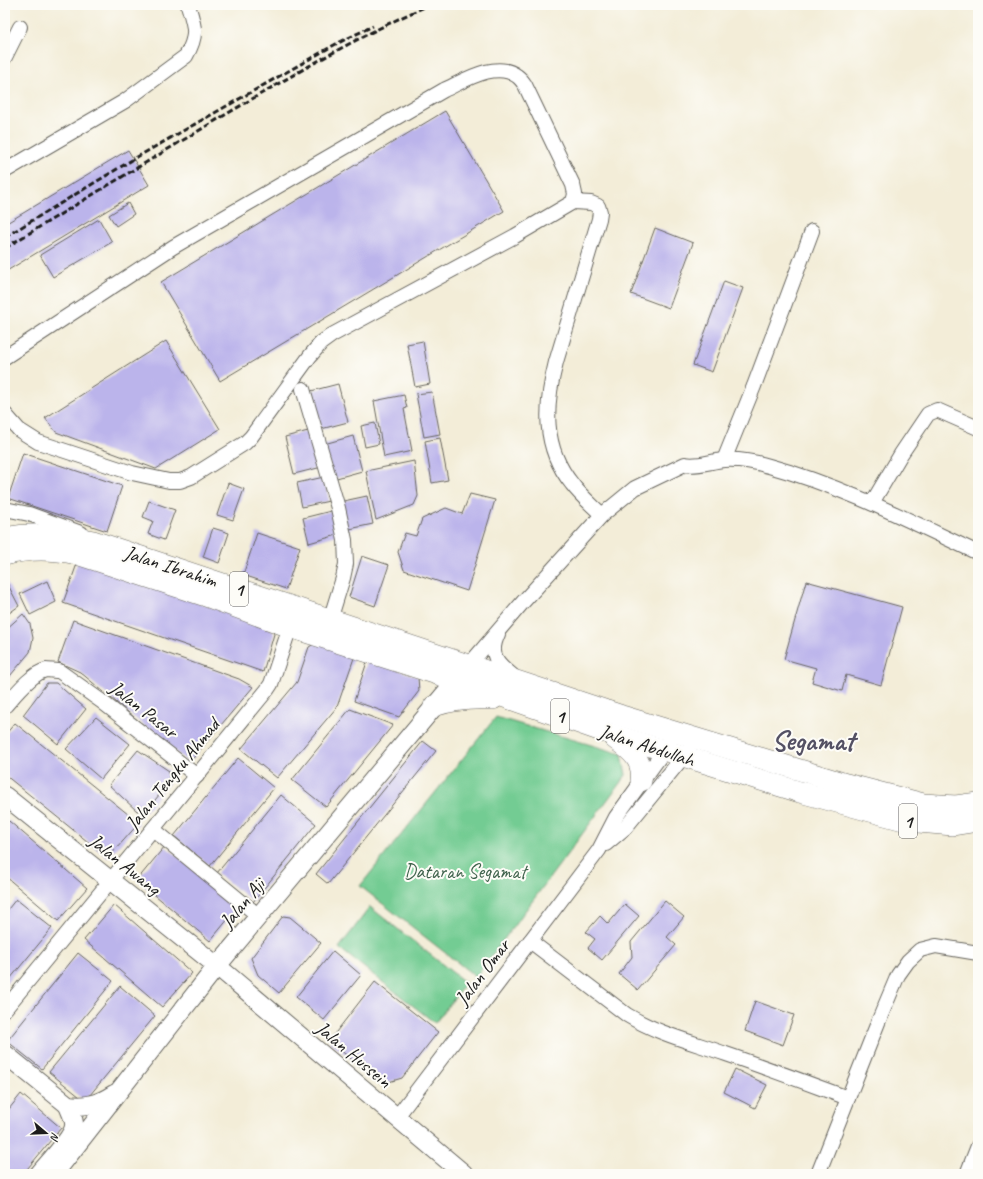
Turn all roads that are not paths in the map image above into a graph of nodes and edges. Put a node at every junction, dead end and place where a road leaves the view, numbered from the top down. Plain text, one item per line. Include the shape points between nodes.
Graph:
1 (188, 5) edge
2 (20, 27) dead end
3 (5, 58) edge
4 (5, 171) edge
5 (573, 202) junction
6 (812, 231) dead end
7 (5, 357) edge
8 (303, 389) dead end
9 (5, 414) edge
10 (978, 428) edge
11 (724, 460) junction
12 (872, 503) junction
13 (5, 509) edge
14 (602, 515) junction
15 (5, 538) edge
16 (93, 541) junction
17 (978, 553) edge
18 (5, 555) edge
19 (330, 620) junction
20 (502, 626) junction
21 (290, 627) junction
22 (462, 673) junction
23 (524, 693) junction
24 (5, 706) edge
25 (434, 706) junction
26 (606, 732) junction
27 (676, 733) junction
28 (697, 739) junction
29 (664, 750) junction
30 (684, 757) junction
31 (197, 776) junction
32 (641, 782) junction
33 (843, 794) junction
34 (5, 796) edge
35 (978, 803) edge
36 (978, 821) edge
37 (153, 829) junction
38 (599, 850) junction
39 (111, 881) junction
40 (260, 917) junction
41 (530, 942) junction
42 (978, 952) edge
43 (217, 966) junction
44 (5, 1009) edge
45 (5, 1054) edge
46 (118, 1092) junction
47 (848, 1098) junction
48 (68, 1105) junction
49 (396, 1118) junction
50 (978, 1146) edge
51 (39, 1174) edge
52 (54, 1174) edge
53 (464, 1174) edge
54 (818, 1174) edge
55 (967, 1174) edge

1 - 4 street via 195,36 186,56 125,101
2 - 3 street
5 - 7 street via 573,185 525,85 517,76 507,71 486,71 444,90 173,247
5 - 9 street via 332,335 310,356 251,437 191,477 169,481 132,473 38,442 19,430
5 - 14 street via 591,203 598,206 600,212 550,386 548,427 556,460 572,484
6 - 11 street
8 - 19 street via 345,540 344,578
10 - 12 street via 937,410 928,414
11 - 12 street via 769,466
11 - 14 street via 685,464 635,488
12 - 17 street
13 - 16 street via 29,514 69,528
14 - 20 street
15 - 16 highway, Jalan Ibrahim / 1 via 25,534
16 - 19 highway, Jalan Ibrahim / 1
18 - 21 highway, Jalan Ibrahim / 1 via 42,550 77,554 203,595
19 - 22 highway, Jalan Ibrahim / 1
20 - 22 street
20 - 23 street via 493,648 496,659
21 - 22 highway, Jalan Ibrahim / 1
21 - 31 street, Jalan Tengku Ahmad via 271,684
22 - 23 highway, Jalan Abdullah / 1
22 - 25 main road, Jalan Aji
23 - 25 highway via 490,699 460,699
23 - 26 highway, Jalan Abdullah / 1
23 - 27 highway, Jalan Abdullah / 1
24 - 31 street, Jalan Pasar via 41,672 59,671
25 - 40 main road, Jalan Aji
26 - 29 highway, Jalan Abdullah / 1
26 - 32 highway via 636,757 642,769
27 - 28 highway, Jalan Abdullah / 1
27 - 29 street, Jalan Omar
28 - 30 street, Jalan Omar
28 - 33 highway, Jalan Abdullah / 1
29 - 30 highway, Jalan Abdullah / 1
29 - 32 street, Jalan Omar
30 - 33 highway, Jalan Abdullah / 1
30 - 38 street, Jalan Omar via 625,828
31 - 37 street, Jalan Tengku Ahmad
32 - 38 street, Jalan Omar via 616,817
33 - 35 highway, 1 via 923,804 956,806
33 - 36 highway, 1 via 907,821 953,826
34 - 39 main road, Jalan Awang
37 - 39 street, Jalan Tengku Ahmad
37 - 40 street
38 - 41 street, Jalan Omar
39 - 43 main road, Jalan Awang
39 - 44 street, Jalan Tengku Ahmad
40 - 43 main road, Jalan Aji
41 - 47 street via 642,1025
41 - 49 street, Jalan Omar
42 - 47 street via 936,946 920,950 908,961 898,975
43 - 46 main road, Jalan Aji
43 - 49 main road, Jalan Hussein
45 - 48 main road
46 - 48 main road via 92,1105
46 - 52 main road, Jalan Aji
47 - 54 street
48 - 51 main road via 74,1119 74,1127 70,1136
49 - 53 main road, Jalan Hussein
50 - 55 street

